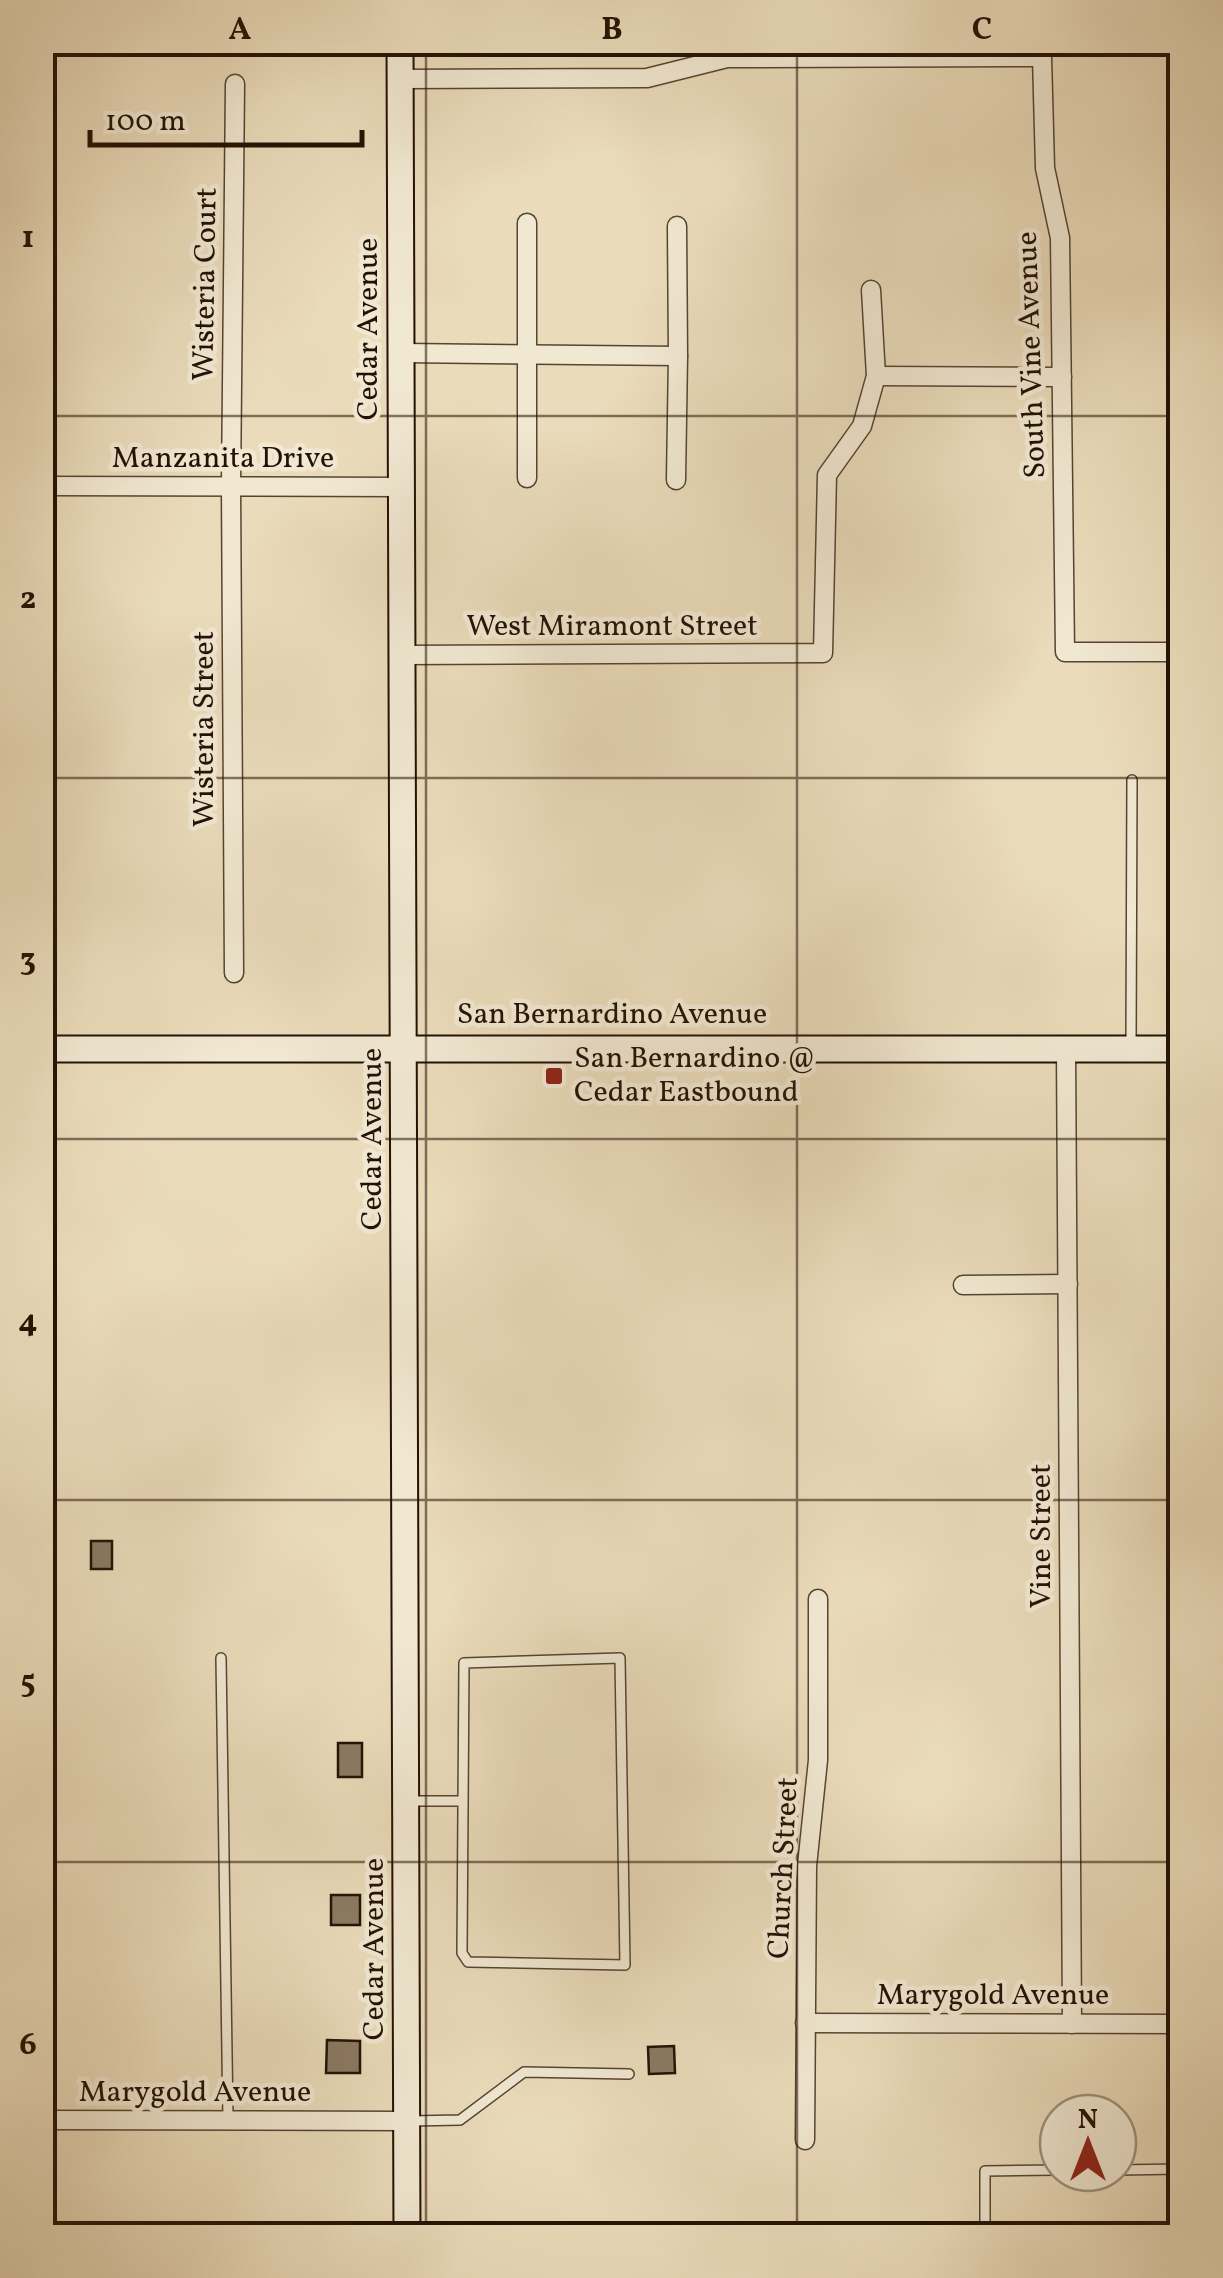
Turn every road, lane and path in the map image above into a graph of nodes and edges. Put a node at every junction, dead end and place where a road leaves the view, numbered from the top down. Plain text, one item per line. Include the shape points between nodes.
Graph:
1 (400, 42) edge
2 (400, 79) junction
3 (236, 84) dead end
4 (528, 223) dead end
5 (677, 226) dead end
6 (871, 290) dead end
7 (402, 353) junction
8 (526, 354) junction
9 (678, 356) junction
10 (876, 376) junction
11 (1062, 377) junction
12 (528, 478) dead end
13 (676, 480) dead end
14 (42, 486) edge
15 (231, 486) junction
16 (403, 486) junction
17 (1180, 652) edge
18 (400, 656) junction
19 (1132, 780) dead end
20 (234, 973) dead end
21 (405, 1048) junction
22 (42, 1049) edge
23 (1066, 1049) junction
24 (1131, 1049) junction
25 (1180, 1049) edge
26 (1068, 1284) junction
27 (963, 1285) dead end
28 (818, 1599) dead end
29 (221, 1658) dead end
30 (408, 1801) junction
31 (462, 1801) junction
32 (806, 2023) junction
33 (1072, 2024) junction
34 (1180, 2024) edge
35 (629, 2074) dead end
36 (42, 2120) edge
37 (228, 2120) junction
38 (408, 2121) junction
39 (805, 2140) dead end
40 (1180, 2169) edge
41 (1038, 2170) edge
42 (1138, 2170) edge
43 (407, 2236) edge
44 (985, 2236) edge

1 - 2 main road, Cedar Avenue
2 - 7 main road, Cedar Avenue
2 - 11 street, South Vine Avenue via 646,78 727,58 1042,57 1045,168 1060,238
3 - 15 street, Wisteria Court
4 - 8 street
5 - 9 street
6 - 10 street
7 - 8 street
7 - 16 main road, Cedar Avenue
8 - 9 street
8 - 12 street
9 - 13 street
10 - 11 street
10 - 18 street, West Miramont Street via 862,426 828,475 824,653
11 - 17 street, South Vine Avenue via 1065,652
14 - 15 street, Manzanita Drive
15 - 16 street, Manzanita Drive
15 - 20 street, Wisteria Street
16 - 18 main road, Cedar Avenue
18 - 21 main road, Cedar Avenue
19 - 24 lane
21 - 22 main road, San Bernardino Avenue
21 - 23 main road, San Bernardino Avenue
21 - 30 main road, Cedar Avenue
23 - 24 main road, San Bernardino Avenue
23 - 26 street, Vine Street
24 - 25 main road, San Bernardino Avenue
26 - 27 street
26 - 33 street, Vine Street
28 - 32 street, Church Street
29 - 37 lane
30 - 31 lane
30 - 38 main road, Cedar Avenue
31 - 31 lane via 464,1663 620,1658 626,1966 468,1962 462,1953
32 - 33 street, Marygold Avenue
32 - 39 street, Church Street
33 - 34 street, Marygold Avenue
35 - 38 lane via 524,2072 460,2120
36 - 37 street, Marygold Avenue
37 - 38 street, Marygold Avenue
38 - 43 main road, Cedar Avenue
40 - 42 lane
41 - 44 lane via 984,2171

